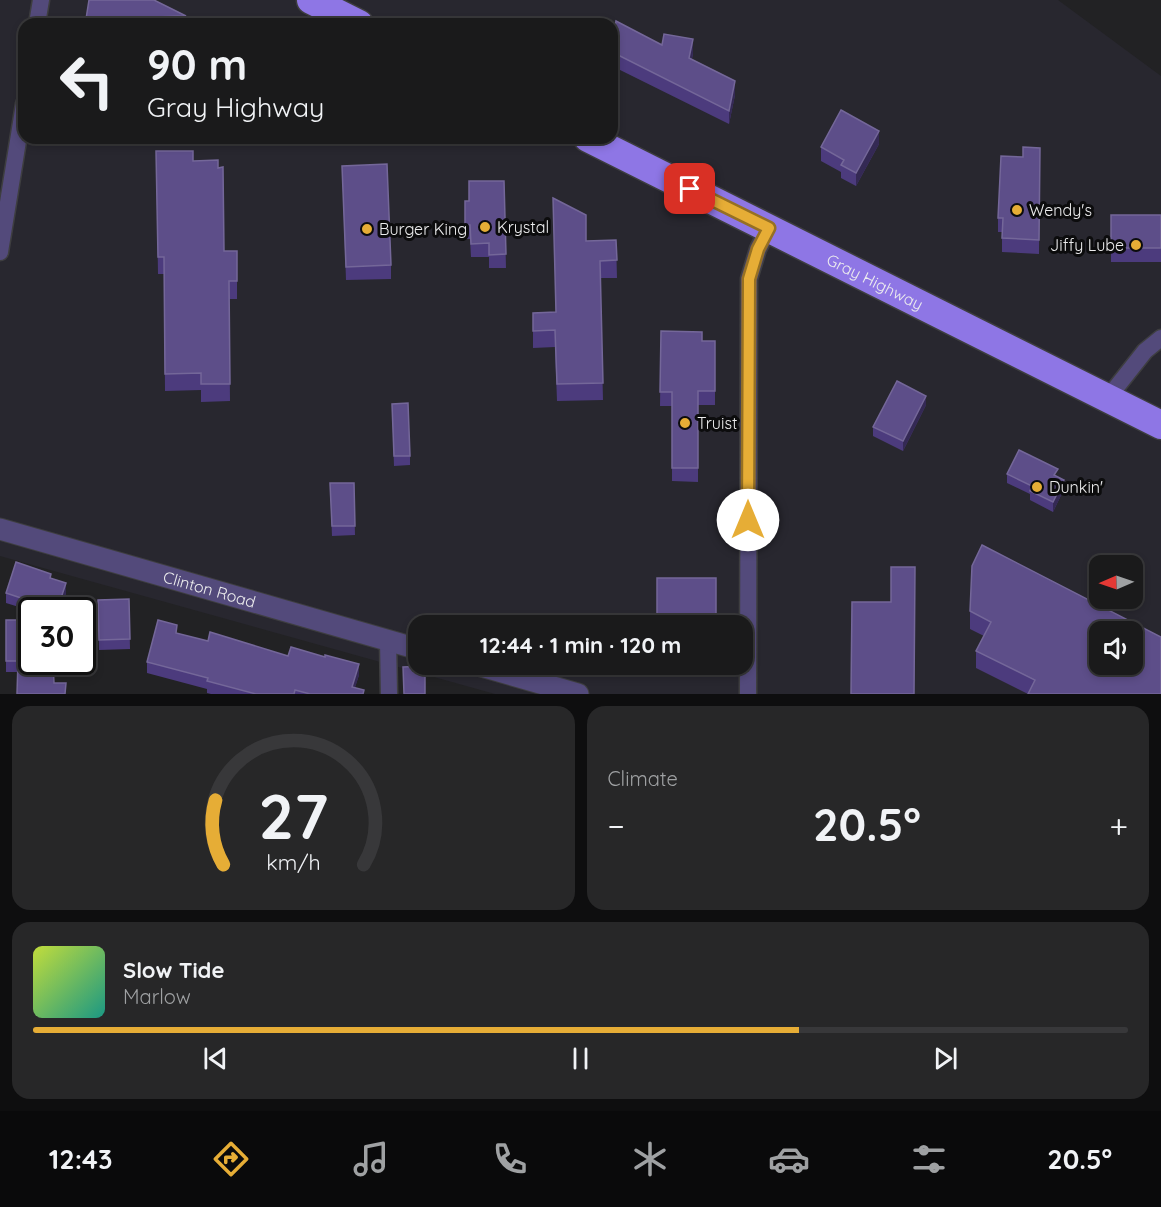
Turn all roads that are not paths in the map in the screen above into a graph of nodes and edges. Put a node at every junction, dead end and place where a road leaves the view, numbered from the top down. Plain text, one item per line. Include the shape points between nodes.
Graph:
1 (41, 0) edge
2 (311, 0) edge
3 (38, 18) edge
4 (347, 18) edge
5 (18, 141) edge
6 (600, 144) edge
7 (769, 228) junction
8 (0, 252) edge
9 (1161, 338) edge
10 (1107, 399) junction
11 (1161, 425) edge
12 (0, 529) edge
13 (388, 640) junction
14 (408, 646) edge
15 (512, 675) edge
16 (389, 694) edge
17 (578, 694) edge
18 (748, 694) edge

1 - 3 street
2 - 4 highway
5 - 8 street
6 - 7 highway, Gray Highway
7 - 10 highway, Gray Highway
7 - 18 street via 749,279
9 - 10 street via 1145,351
10 - 11 highway, Gray Highway
12 - 13 street, Clinton Road
13 - 14 street, Clinton Road
13 - 16 street
15 - 17 street

